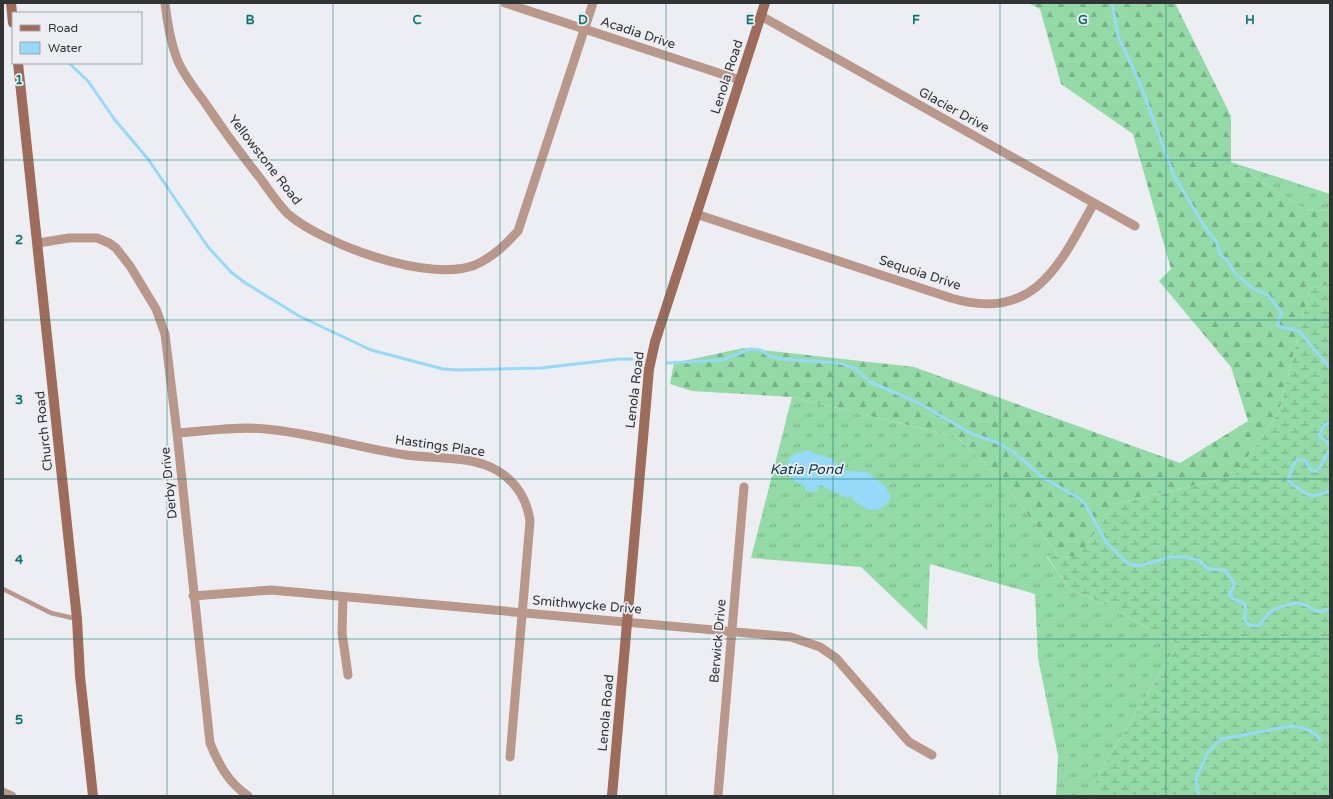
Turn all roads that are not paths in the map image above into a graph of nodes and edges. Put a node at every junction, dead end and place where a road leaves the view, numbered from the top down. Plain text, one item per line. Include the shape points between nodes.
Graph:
1 (11, 3) edge
2 (165, 3) edge
3 (505, 3) edge
4 (593, 3) edge
5 (765, 3) edge
6 (12, 13) edge
7 (761, 16) junction
8 (584, 29) junction
9 (18, 64) edge
10 (740, 80) junction
11 (1094, 203) junction
12 (696, 214) junction
13 (1135, 226) dead end
14 (38, 243) junction
15 (177, 433) junction
16 (744, 487) dead end
17 (3, 590) edge
18 (193, 596) junction
19 (343, 597) junction
20 (523, 612) junction
21 (77, 620) junction
22 (627, 621) junction
23 (731, 631) junction
24 (348, 675) dead end
25 (932, 755) dead end
26 (510, 757) dead end
27 (3, 792) edge
28 (12, 796) edge
29 (93, 796) edge
30 (248, 796) edge
31 (612, 796) edge
32 (718, 796) edge

1 - 6 main road
2 - 8 street, Yellowstone Road via 177,59 190,82 287,213 306,227 337,242 387,261 426,270 452,270 475,265 496,254 518,232
3 - 8 street, Acadia Drive
4 - 8 street, Yellowstone Road
5 - 7 main road, Lenola Road
7 - 10 main road, Lenola Road
7 - 11 street, Glacier Drive
8 - 10 street, Acadia Drive
9 - 14 main road, Church Road
10 - 12 main road, Lenola Road
11 - 12 street, Sequoia Drive via 1066,254 1046,280 1022,296 988,304 951,298
11 - 13 street, Glacier Drive
12 - 22 main road, Lenola Road via 655,342 649,369
14 - 15 street, Derby Drive via 69,238 97,238 116,248 130,266 156,308 165,334
14 - 21 main road, Church Road
15 - 18 street, Derby Drive
15 - 20 street, Hastings Place via 265,429 388,452 477,463 497,471 514,484 525,501 530,520
16 - 23 street, Berwick Drive
17 - 21 lane via 51,613
18 - 19 street, Smithwycke Drive via 271,590
18 - 30 street, Derby Drive via 210,743 220,768 238,789
19 - 20 street, Smithwycke Drive
19 - 24 street via 342,633
20 - 22 street, Smithwycke Drive
20 - 26 street, Hastings Place
21 - 29 main road, Church Road via 80,676
22 - 23 street, Smithwycke Drive
22 - 31 main road, Lenola Road
23 - 25 street, Smithwycke Drive via 791,637 811,642 829,652 909,742
23 - 32 street, Berwick Drive
27 - 28 street

